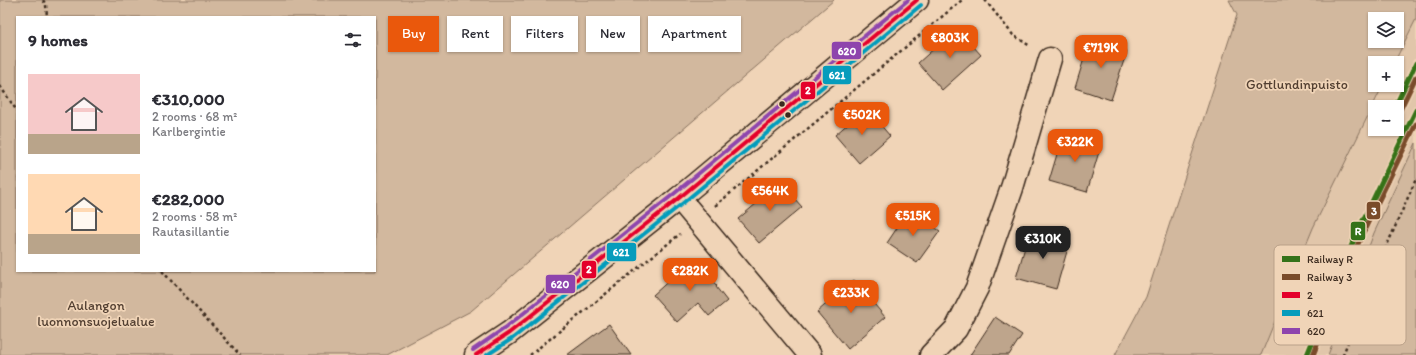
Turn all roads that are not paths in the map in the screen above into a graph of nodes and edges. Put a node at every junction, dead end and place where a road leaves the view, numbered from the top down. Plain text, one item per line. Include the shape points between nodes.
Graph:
1 (917, 0) edge
2 (1050, 59) dead end
3 (680, 198) junction
4 (476, 355) edge
5 (810, 355) edge
6 (931, 355) edge

1 - 3 main road
2 - 6 main road via 1012,188 977,288 956,329
3 - 4 main road via 509,333
3 - 5 main road

